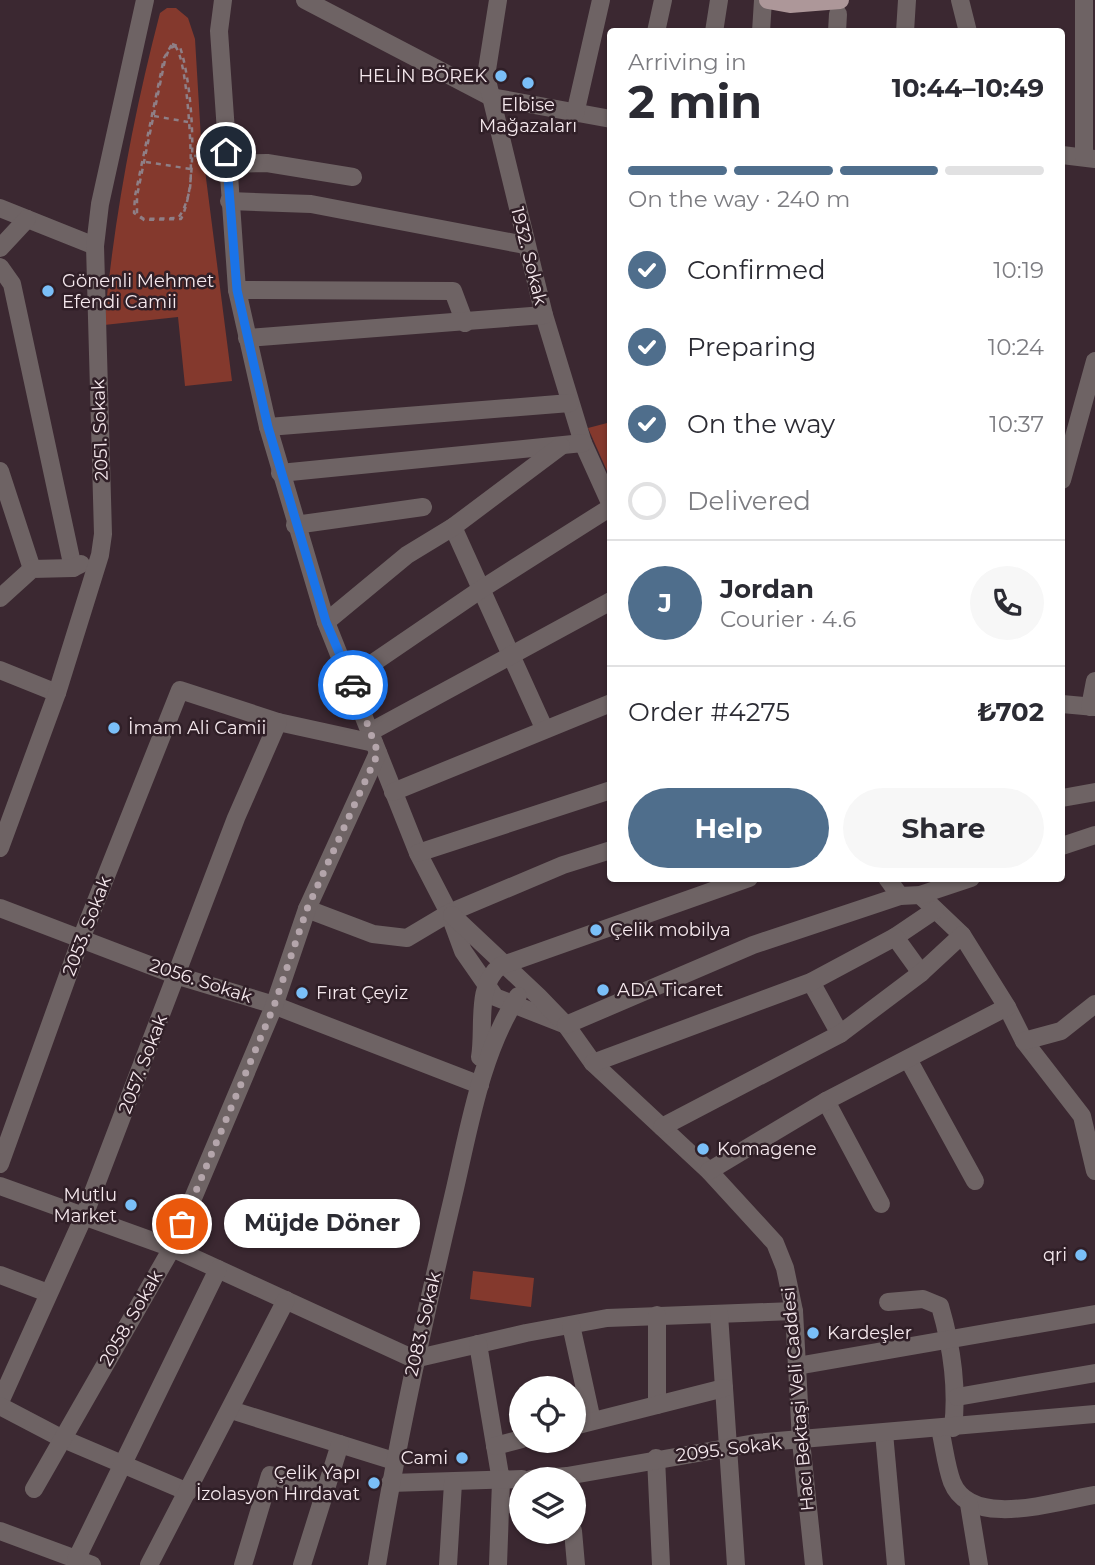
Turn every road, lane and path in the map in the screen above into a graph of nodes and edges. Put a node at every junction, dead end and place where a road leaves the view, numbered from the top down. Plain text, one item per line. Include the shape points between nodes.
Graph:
1 (145, 0) edge
2 (223, 0) edge
3 (305, 0) edge
4 (498, 0) edge
5 (601, 0) edge
6 (663, 0) edge
7 (719, 0) edge
8 (772, 0) edge
9 (907, 0) edge
10 (960, 0) edge
11 (1084, 0) edge
12 (838, 15) edge
13 (657, 28) edge
14 (715, 28) edge
15 (762, 28) edge
16 (905, 28) edge
17 (967, 28) edge
18 (491, 97) junction
19 (575, 114) junction
20 (154, 116) junction
21 (607, 118) edge
22 (188, 122) junction
23 (191, 156) junction
24 (1065, 156) edge
25 (226, 158) junction
26 (1089, 158) edge
27 (145, 162) junction
28 (191, 169) junction
29 (353, 177) dead end
30 (229, 201) junction
31 (0, 208) edge
32 (27, 219) junction
33 (94, 246) junction
34 (525, 246) junction
35 (0, 248) edge
36 (0, 267) edge
37 (237, 290) junction
38 (544, 315) junction
39 (465, 323) junction
40 (247, 338) junction
41 (1094, 372) edge
42 (570, 402) junction
43 (268, 427) junction
44 (583, 443) junction
45 (561, 446) junction
46 (1065, 470) edge
47 (0, 471) edge
48 (280, 473) junction
49 (607, 497) edge
50 (423, 507) dead end
51 (607, 509) edge
52 (7, 512) edge
53 (295, 525) junction
54 (453, 527) junction
55 (100, 555) junction
56 (73, 568) junction
57 (32, 569) junction
58 (480, 590) junction
59 (0, 598) edge
60 (607, 603) edge
61 (326, 622) junction
62 (509, 656) junction
63 (0, 670) edge
64 (351, 678) junction
65 (1095, 681) edge
66 (57, 693) junction
67 (607, 704) edge
68 (1065, 704) edge
69 (1093, 707) edge
70 (278, 722) junction
71 (544, 728) junction
72 (374, 743) junction
73 (607, 791) edge
74 (394, 792) junction
75 (1095, 792) edge
76 (1065, 797) edge
77 (1095, 835) edge
78 (1, 843) edge
79 (1065, 845) edge
80 (607, 851) edge
81 (418, 853) junction
82 (739, 882) edge
83 (890, 882) edge
84 (959, 882) edge
85 (920, 895) junction
86 (900, 896) junction
87 (0, 908) edge
88 (307, 909) junction
89 (935, 910) junction
90 (449, 913) junction
91 (962, 935) junction
92 (895, 937) junction
93 (81, 939) junction
94 (505, 966) junction
95 (920, 973) junction
96 (178, 976) junction
97 (521, 980) junction
98 (811, 982) junction
99 (486, 988) junction
100 (512, 1004) junction
101 (274, 1006) junction
102 (1094, 1006) edge
103 (1007, 1007) junction
104 (566, 1025) junction
105 (840, 1034) junction
106 (1024, 1041) junction
107 (908, 1059) junction
108 (593, 1063) junction
109 (480, 1084) junction
110 (826, 1101) junction
111 (1088, 1121) edge
112 (662, 1127) junction
113 (0, 1164) edge
114 (709, 1171) junction
115 (1095, 1171) edge
116 (975, 1181) dead end
117 (0, 1185) edge
118 (881, 1204) dead end
119 (84, 1216) junction
120 (172, 1248) junction
121 (218, 1269) junction
122 (0, 1275) edge
123 (48, 1293) junction
124 (286, 1300) junction
125 (888, 1302) dead end
126 (794, 1311) junction
127 (719, 1314) junction
128 (1095, 1314) edge
129 (657, 1315) junction
130 (571, 1325) junction
131 (950, 1340) junction
132 (478, 1344) junction
133 (414, 1359) junction
134 (797, 1366) junction
135 (7, 1367) edge
136 (1095, 1373) edge
137 (577, 1376) edge
138 (724, 1388) junction
139 (957, 1397) junction
140 (0, 1404) edge
141 (657, 1405) junction
142 (231, 1410) junction
143 (1095, 1414) edge
144 (586, 1423) edge
145 (947, 1429) junction
146 (884, 1433) junction
147 (61, 1438) junction
148 (801, 1441) junction
149 (509, 1442) edge
150 (340, 1444) junction
151 (495, 1446) junction
152 (729, 1447) junction
153 (656, 1458) junction
154 (394, 1461) junction
155 (124, 1462) junction
156 (586, 1473) edge
157 (509, 1480) edge
158 (502, 1481) junction
159 (390, 1483) junction
160 (453, 1483) junction
161 (34, 1489) dead end
162 (188, 1492) junction
163 (325, 1493) junction
164 (1095, 1495) edge
165 (969, 1504) junction
166 (1, 1536) edge
167 (574, 1544) edge
168 (84, 1562) edge
169 (149, 1565) edge
170 (243, 1565) edge
171 (302, 1565) edge
172 (377, 1565) edge
173 (449, 1565) edge
174 (498, 1565) edge
175 (576, 1565) edge
176 (661, 1565) edge
177 (736, 1565) edge
178 (814, 1565) edge
179 (896, 1565) edge
180 (979, 1565) edge

1 - 33 street, 2051. Sokak
2 - 25 street, Hacı Bektaşi Veli Caddesi via 219,31
3 - 18 street
4 - 18 street, 1932. Sokak via 486,76
5 - 19 street
6 - 13 street
7 - 14 street
8 - 12 main road via 816,4
8 - 15 street
9 - 16 street
10 - 17 street
11 - 26 street
18 - 19 street
18 - 34 street, 1932. Sokak
19 - 21 street
20 - 22 path
20 - 22 path via 167,55 175,46 185,75
20 - 27 path
22 - 23 path
23 - 23 path via 191,189 181,219 134,214 164,58 172,44 180,47 186,75
23 - 25 path
23 - 28 path
24 - 26 street
25 - 29 street
25 - 30 street, Hacı Bektaşi Veli Caddesi
27 - 28 path
27 - 28 path via 137,196 137,214 144,219 180,216
30 - 34 street via 310,204
30 - 37 street, Hacı Bektaşi Veli Caddesi
31 - 32 street
32 - 33 street
32 - 35 street
33 - 55 street, 2051. Sokak
34 - 38 street, 1932. Sokak
36 - 56 street via 12,284
37 - 39 street via 453,291
37 - 40 street, Hacı Bektaşi Veli Caddesi
38 - 39 street
38 - 42 street, 1932. Sokak
39 - 40 street
40 - 43 street, Hacı Bektaşi Veli Caddesi
41 - 46 street
42 - 43 street
42 - 44 street, 1932. Sokak
43 - 48 street, Hacı Bektaşi Veli Caddesi
44 - 45 street
44 - 49 street, 1932. Sokak
45 - 48 street
45 - 54 street
47 - 52 street
48 - 53 street, Hacı Bektaşi Veli Caddesi
50 - 53 street
51 - 58 street
52 - 57 street
53 - 61 street, Hacı Bektaşi Veli Caddesi
54 - 58 street
54 - 61 street via 407,555
55 - 56 street
55 - 66 street, 2051. Sokak
56 - 57 street
57 - 59 street
58 - 62 street
58 - 64 street
60 - 62 street
61 - 64 street, Hacı Bektaşi Veli Caddesi
62 - 71 street
62 - 72 street
63 - 66 street
64 - 72 street, Hacı Bektaşi Veli Caddesi
65 - 69 street
66 - 78 street, 2051. Sokak
67 - 71 street
68 - 69 street
70 - 72 street
70 - 93 street, 2053. Sokak via 180,690
70 - 96 street, 2057. Sokak via 236,818
71 - 74 street
72 - 74 street, Hacı Bektaşi Veli Caddesi
72 - 88 street, 2058. Sokak
73 - 81 street
74 - 81 street, Hacı Bektaşi Veli Caddesi
75 - 76 street
77 - 79 street
80 - 90 street
81 - 90 street, Hacı Bektaşi Veli Caddesi
82 - 94 street
83 - 86 street
84 - 85 street
85 - 86 street
85 - 89 street
86 - 104 street via 754,945
87 - 93 street, 2056. Sokak
88 - 90 street via 373,934 407,938
88 - 101 street, 2058. Sokak
89 - 91 street
89 - 92 street
90 - 94 street, Hacı Bektaşi Veli Caddesi
90 - 99 street, Hacı Bektaşi Veli Caddesi via 463,951
91 - 95 street
91 - 103 street
92 - 95 street
92 - 98 street
93 - 96 street, 2056. Sokak
93 - 113 street, 2053. Sokak
94 - 97 street, Hacı Bektaşi Veli Caddesi
94 - 99 street via 491,975
95 - 105 street
96 - 101 street, 2056. Sokak
96 - 119 street, 2057. Sokak
97 - 100 street
97 - 104 street, Hacı Bektaşi Veli Caddesi
98 - 105 street
98 - 108 street
99 - 100 street, Hacı Bektaşi Veli Caddesi via 495,998
99 - 109 street
100 - 104 street, Hacı Bektaşi Veli Caddesi
100 - 109 street
101 - 109 street, 2056. Sokak
101 - 120 street, 2058. Sokak
102 - 106 street via 1061,1031
103 - 106 street
103 - 107 street
104 - 108 street, Hacı Bektaşi Veli Caddesi
105 - 112 street
106 - 111 street
107 - 110 street
107 - 116 street
108 - 112 street, Hacı Bektaşi Veli Caddesi
109 - 133 street, 2083. Sokak
110 - 114 street
110 - 118 street
111 - 115 street
112 - 114 street, Hacı Bektaşi Veli Caddesi
114 - 126 street, Hacı Bektaşi Veli Caddesi via 775,1244
117 - 119 street
119 - 120 street
119 - 123 street, 2057. Sokak
120 - 121 street
120 - 147 street, 2058. Sokak
121 - 124 street
121 - 155 street
122 - 123 street
123 - 135 street, 2057. Sokak
124 - 133 street
124 - 142 street
125 - 131 street via 923,1298 940,1306
126 - 127 street
126 - 134 street, Hacı Bektaşi Veli Caddesi
127 - 129 street
127 - 138 street
128 - 131 street
129 - 130 street
129 - 141 street
130 - 132 street
130 - 137 street
131 - 134 street
131 - 139 street
132 - 133 street
132 - 151 street
133 - 154 street, 2083. Sokak
134 - 148 street, Hacı Bektaşi Veli Caddesi
135 - 140 street, 2057. Sokak
136 - 139 street
138 - 141 street
138 - 152 street
139 - 145 street
140 - 147 street
141 - 144 street
142 - 150 street
142 - 162 street
143 - 145 street, 2095. Sokak
145 - 146 street, 2095. Sokak
145 - 165 street via 952,1483
146 - 148 street, 2095. Sokak
146 - 179 street
147 - 155 street
147 - 161 street, 2058. Sokak
148 - 152 street, 2095. Sokak
148 - 178 street, Hacı Bektaşi Veli Caddesi
149 - 151 street
150 - 154 street
150 - 163 street
151 - 158 street
152 - 153 street, 2095. Sokak
152 - 177 street
153 - 156 street, 2095. Sokak
153 - 176 street
154 - 159 street, 2083. Sokak
155 - 162 street
155 - 168 street
157 - 158 street
158 - 160 street
158 - 174 street
159 - 160 street
159 - 172 street, 2083. Sokak
160 - 173 street
162 - 169 street
163 - 170 street via 270,1475
163 - 171 street
164 - 165 street via 992,1511
165 - 180 street
166 - 168 street
167 - 175 street

